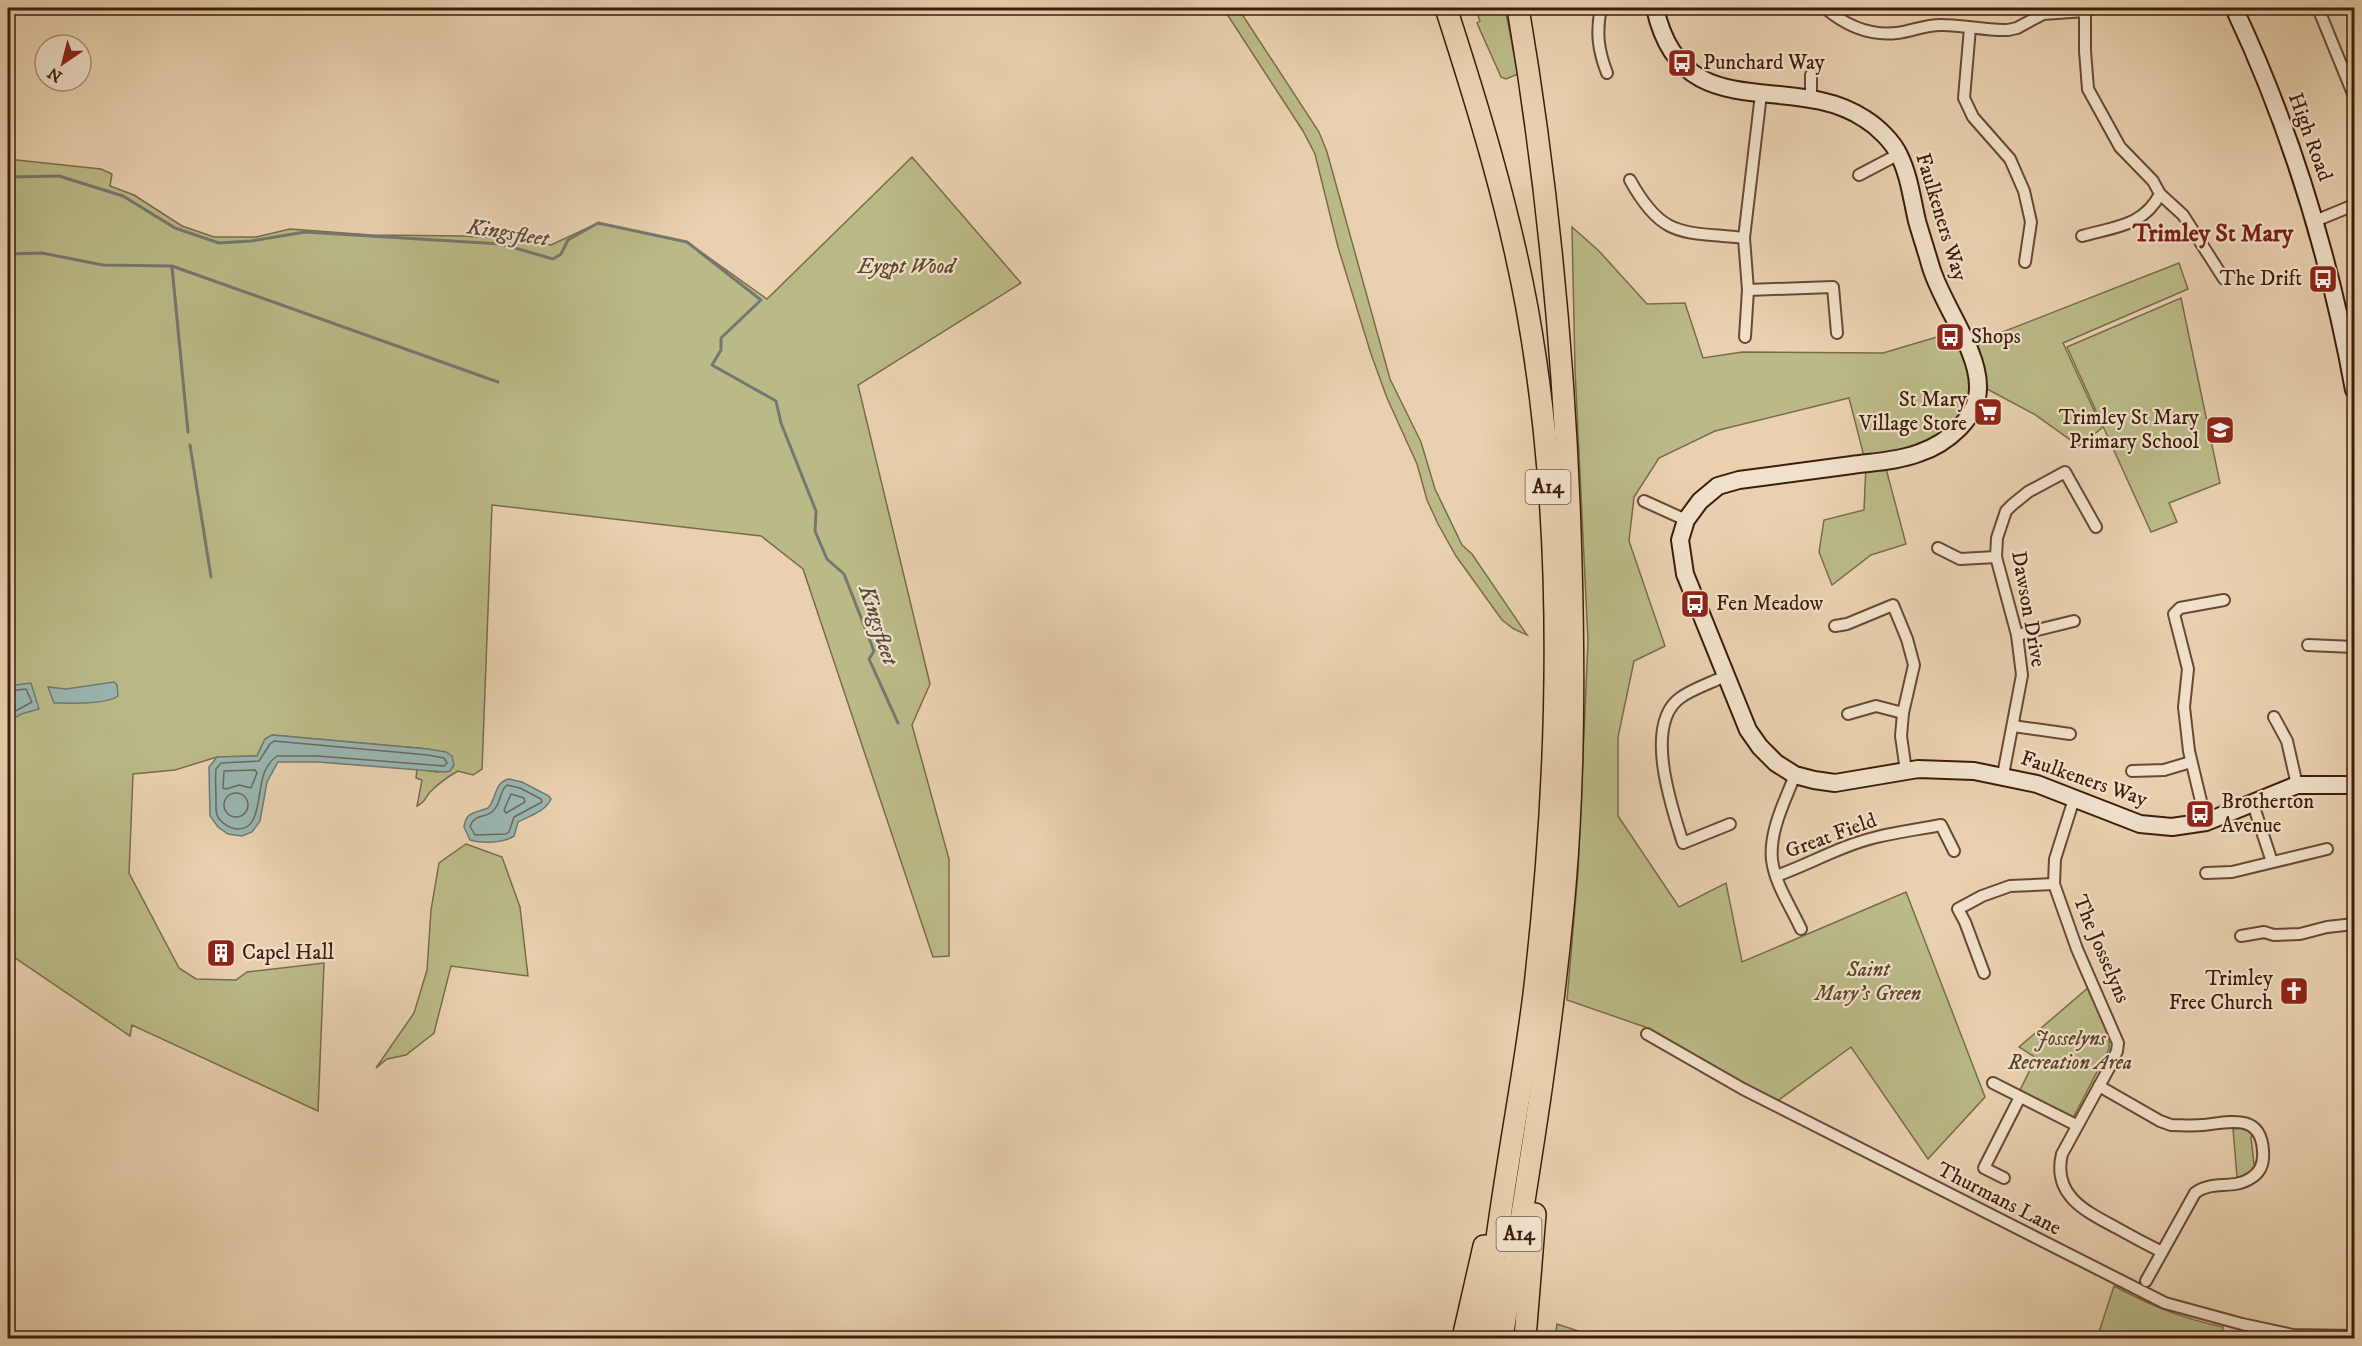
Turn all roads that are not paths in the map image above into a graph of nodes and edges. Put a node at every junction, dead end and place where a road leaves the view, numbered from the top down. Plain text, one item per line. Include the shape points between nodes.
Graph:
1 (1446, 8) edge
2 (1518, 8) edge
3 (1601, 8) edge
4 (1655, 8) edge
5 (1825, 8) edge
6 (2234, 8) edge
7 (2318, 8) edge
8 (2085, 9) edge
9 (1970, 28) junction
10 (1607, 73) dead end
11 (1811, 75) dead end
12 (1761, 93) junction
13 (2355, 96) edge
14 (1810, 100) junction
15 (1899, 154) junction
16 (1859, 175) dead end
17 (1630, 180) dead end
18 (2160, 194) junction
19 (2355, 205) edge
20 (2316, 221) junction
21 (2082, 237) dead end
22 (1744, 238) junction
23 (2025, 262) dead end
24 (2224, 279) dead end
25 (1748, 290) junction
26 (1837, 333) dead end
27 (1745, 338) dead end
28 (2355, 390) edge
29 (1644, 501) dead end
30 (1686, 520) junction
31 (2097, 527) dead end
32 (1938, 548) dead end
33 (1996, 557) junction
34 (2224, 600) dead end
35 (2074, 621) dead end
36 (1834, 626) dead end
37 (2017, 635) junction
38 (2308, 645) dead end
39 (2355, 647) edge
40 (1725, 676) junction
41 (1903, 713) junction
42 (1848, 714) dead end
43 (2274, 717) dead end
44 (2013, 726) junction
45 (2070, 734) dead end
46 (2191, 762) junction
47 (1906, 771) junction
48 (2132, 771) dead end
49 (1795, 775) junction
50 (2003, 775) junction
51 (2297, 785) junction
52 (2355, 785) edge
53 (2074, 799) junction
54 (2253, 804) junction
55 (2206, 822) junction
56 (1730, 824) dead end
57 (2327, 849) dead end
58 (1954, 851) dead end
59 (2272, 862) junction
60 (2206, 873) dead end
61 (1776, 876) junction
62 (2054, 884) junction
63 (2355, 924) edge
64 (1801, 928) dead end
65 (2241, 936) dead end
66 (1984, 973) dead end
67 (1545, 980) junction
68 (1541, 1022) junction
69 (1647, 1034) dead end
70 (1994, 1083) dead end
71 (2099, 1086) junction
72 (2020, 1097) junction
73 (2076, 1125) junction
74 (1536, 1129) junction
75 (2004, 1178) dead end
76 (1505, 1180) junction
77 (2162, 1252) junction
78 (2146, 1281) dead end
79 (2355, 1336) edge
80 (1463, 1338) edge
81 (1482, 1338) edge
82 (1502, 1338) edge
83 (1525, 1338) edge

1 - 67 highway, A14 via 1486,135 1514,244 1537,375 1545,448 1554,667
2 - 67 highway, A14 via 1551,239 1570,527 1573,666 1565,884
3 - 10 street via 1598,50
4 - 12 street, Faulkeners Way via 1674,55 1693,74 1719,87
5 - 9 street via 1840,20 1868,31 1897,33 1944,25
6 - 20 street, High Road via 2256,54
7 - 13 street
8 - 9 street via 2043,14 2008,30
8 - 18 street via 2088,89 2120,147 2153,181
9 - 23 street via 1964,98 1973,117 2010,159 2024,191 2031,222
11 - 14 street
12 - 14 street, Faulkeners Way
12 - 22 street
14 - 15 street, Faulkeners Way via 1839,105 1866,119
15 - 16 street
15 - 30 street, Faulkeners Way via 1934,279 1976,374 1978,388 1973,408 1954,433 1918,453 1718,486
17 - 22 street via 1657,220 1676,231
18 - 21 street via 2153,209 2136,221
18 - 24 street via 2183,215
19 - 20 street
20 - 28 street, High Road
22 - 25 street
25 - 26 street via 1833,287
25 - 27 street
29 - 30 street
30 - 40 street, Faulkeners Way via 1680,540 1685,574
31 - 33 street, Dawson Drive via 2065,472 2028,492 2006,512 1997,538
32 - 33 street via 1960,559
33 - 37 street, Dawson Drive
34 - 46 street via 2181,608 2174,614 2188,669 2184,707
35 - 37 street
36 - 41 street via 1893,605 1914,665
37 - 44 street, Dawson Drive via 2022,675
38 - 39 street
40 - 49 street, Faulkeners Way via 1748,730 1760,747
40 - 56 street via 1679,699 1664,724 1662,742 1667,793 1683,843
41 - 42 street via 1876,706
41 - 47 street via 1901,736
43 - 51 street via 2287,741
44 - 45 street
44 - 50 street, Dawson Drive
46 - 48 street via 2164,770
46 - 55 street
47 - 49 street, Faulkeners Way via 1835,783
47 - 50 street, Faulkeners Way via 1947,768
49 - 61 street via 1772,844
50 - 53 street, Faulkeners Way
51 - 52 street, Faulkeners Way
51 - 54 street, Faulkeners Way
53 - 55 street, Faulkeners Way via 2140,824 2172,827
53 - 62 street, The Josselyns via 2055,859
54 - 55 street, Faulkeners Way
54 - 59 street
57 - 59 street
58 - 61 street, Great Field via 1941,825 1876,837
59 - 60 street via 2232,872
61 - 64 street
62 - 66 street, The Josselyns via 2010,886 1958,909
62 - 71 street, The Josselyns via 2118,1043
63 - 65 street via 2300,934 2264,932
67 - 68 highway, A14
68 - 74 highway, A14
68 - 76 highway, A14
69 - 79 street, Thurmans Lane via 1743,1089 2165,1303 2293,1335
70 - 72 street
71 - 73 street, The Josselyns
71 - 77 street via 2171,1125 2243,1122 2255,1127 2261,1137 2263,1165 2257,1174 2249,1180 2202,1187 2194,1193
72 - 73 street
72 - 75 street via 1984,1168
73 - 77 street, The Josselyns via 2059,1166 2067,1193 2083,1210
74 - 82 highway, A14
74 - 83 highway, A14 via 1539,1169
76 - 80 highway, A14 via 1489,1222
76 - 81 highway, A14
77 - 78 street

